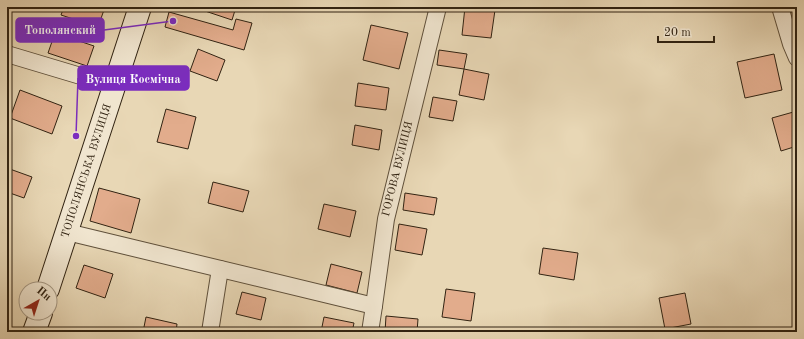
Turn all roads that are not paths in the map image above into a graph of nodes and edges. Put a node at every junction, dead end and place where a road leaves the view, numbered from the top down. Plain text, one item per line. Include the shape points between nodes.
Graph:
1 (140, 7) edge
2 (438, 7) edge
3 (780, 7) edge
4 (7, 54) edge
5 (797, 58) edge
6 (114, 86) junction
7 (67, 232) junction
8 (220, 269) junction
9 (51, 281) edge
10 (374, 306) junction
11 (38, 321) edge
12 (34, 332) edge
13 (210, 332) edge
14 (370, 332) edge

1 - 6 street, ТОПОЛЯНСЬКА ВУЛИЦЯ
2 - 10 street, ГОРОВА ВУЛИЦЯ via 386,219
3 - 5 street
4 - 6 street
6 - 7 street, ТОПОЛЯНСЬКА ВУЛИЦЯ
7 - 8 street
7 - 9 street, ТОПОЛЯНСЬКА ВУЛИЦЯ
8 - 10 street
8 - 13 street
10 - 14 street, ГОРОВА ВУЛИЦЯ
11 - 12 street

